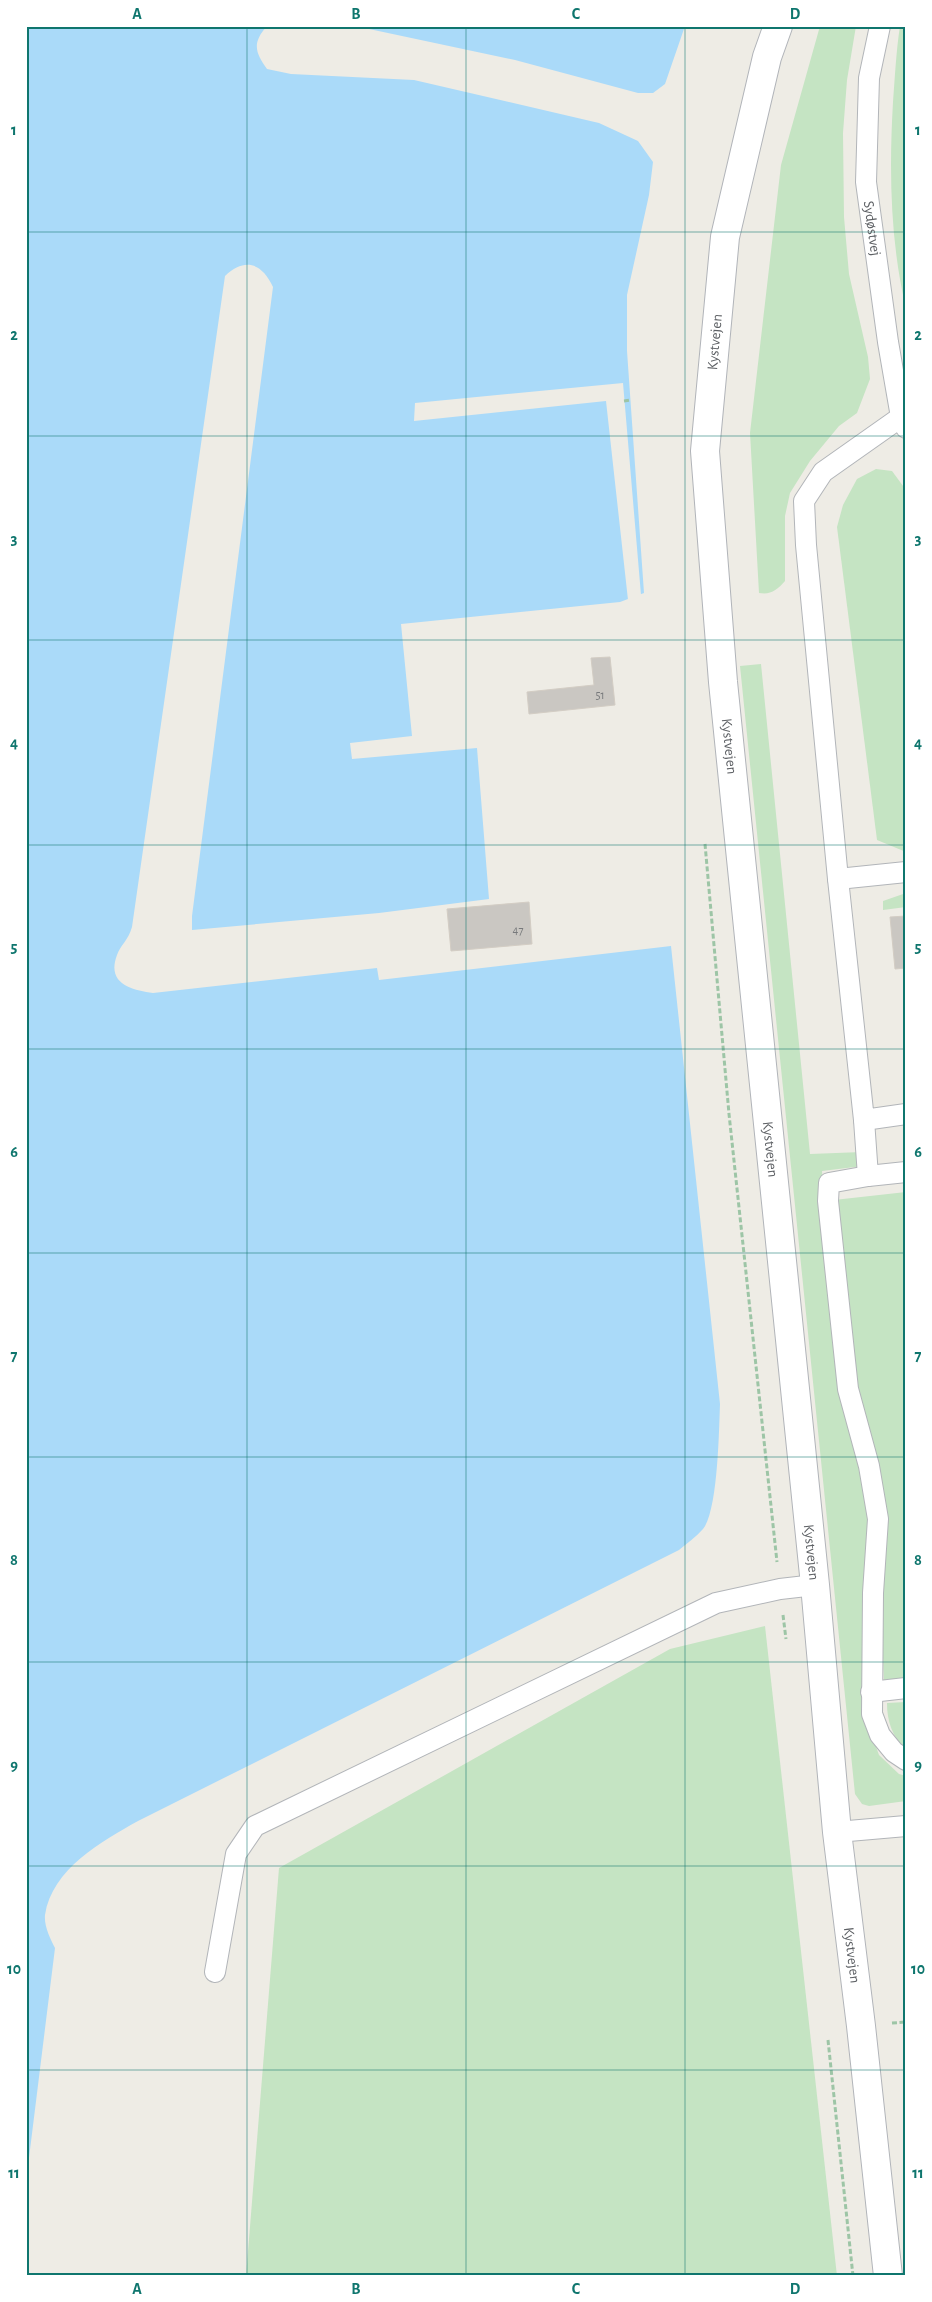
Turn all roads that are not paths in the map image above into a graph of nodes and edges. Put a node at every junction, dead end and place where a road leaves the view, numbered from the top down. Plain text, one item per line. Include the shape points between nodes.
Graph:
1 (778, 26) edge
2 (880, 26) edge
3 (903, 423) edge
4 (906, 872) edge
5 (838, 879) junction
6 (906, 1114) edge
7 (864, 1120) junction
8 (906, 1172) edge
9 (868, 1176) junction
10 (815, 1585) junction
11 (906, 1688) edge
12 (871, 1692) junction
13 (906, 1760) edge
14 (906, 1826) edge
15 (837, 1832) junction
16 (215, 1972) dead end
17 (888, 2276) edge

1 - 10 street, Kystvejen via 767,57 725,237 705,451 723,682
2 - 3 lane, Sydøstvej via 869,78 866,182 888,342
3 - 5 lane via 823,472 804,501
4 - 5 lane
5 - 7 lane
6 - 7 lane
7 - 9 lane
8 - 9 lane
9 - 12 lane via 829,1183 828,1201 848,1389 869,1466 878,1519
10 - 15 street, Kystvejen
10 - 16 lane via 716,1603 255,1826 236,1854
11 - 12 lane
12 - 13 lane via 872,1714 880,1735 894,1752
14 - 15 lane
15 - 17 street, Kystvejen

